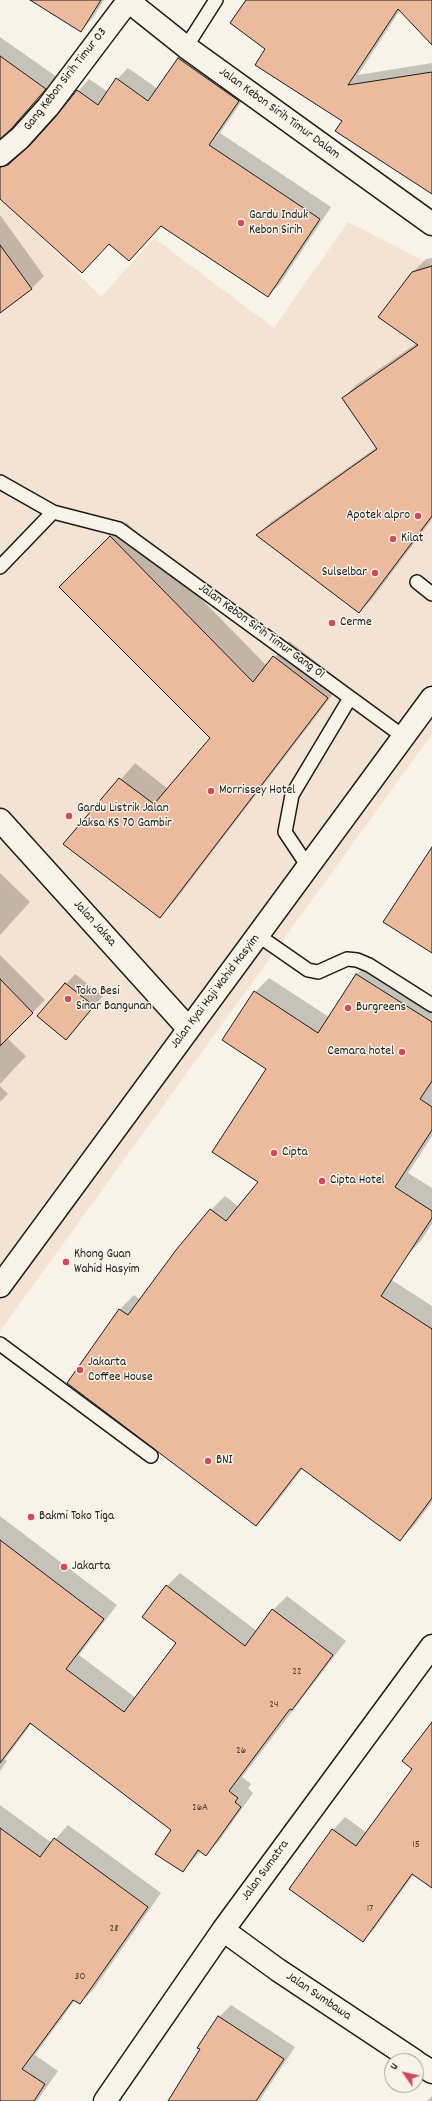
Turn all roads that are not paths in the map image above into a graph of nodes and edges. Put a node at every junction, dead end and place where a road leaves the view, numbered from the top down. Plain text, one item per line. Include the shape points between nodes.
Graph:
1 (127, 0) edge
2 (216, 0) edge
3 (186, 47) junction
4 (0, 155) edge
5 (432, 224) edge
6 (0, 482) edge
7 (53, 512) junction
8 (0, 567) edge
9 (417, 582) dead end
10 (432, 594) edge
11 (350, 698) junction
12 (432, 698) edge
13 (404, 737) junction
14 (0, 820) edge
15 (309, 868) junction
16 (259, 936) junction
17 (432, 1005) edge
18 (188, 1028) junction
19 (0, 1286) edge
20 (0, 1344) edge
21 (151, 1456) dead end
22 (432, 1646) edge
23 (223, 1930) junction
24 (403, 2053) edge
25 (105, 2101) edge

1 - 3 street, Jalan Kebon Sirih Timur Dalam
1 - 4 street, Gang Kebon Sirih Timur 03 via 48,106 20,138
2 - 3 lane
3 - 5 street, Jalan Kebon Sirih Timur Dalam
6 - 7 lane, Jalan Kebon Sirih Timur Gang 01
7 - 8 lane
7 - 11 lane, Jalan Kebon Sirih Timur Gang 01 via 119,528
9 - 10 lane
11 - 13 lane, Jalan Kebon Sirih Timur Gang 01
11 - 15 lane via 292,795 285,832
12 - 13 street, Jalan Kyai Haji Wahid Hasyim
13 - 15 street, Jalan Kyai Haji Wahid Hasyim
14 - 18 street, Jalan Jaksa
15 - 16 street, Jalan Kyai Haji Wahid Hasyim
16 - 17 lane via 308,970 327,970 347,959 370,965
16 - 18 street, Jalan Kyai Haji Wahid Hasyim
18 - 19 street, Jalan Kyai Haji Wahid Hasyim
20 - 21 lane
22 - 23 street, Jalan Sumatra
23 - 24 street, Jalan Sumbawa
23 - 25 street, Jalan Sumatra

